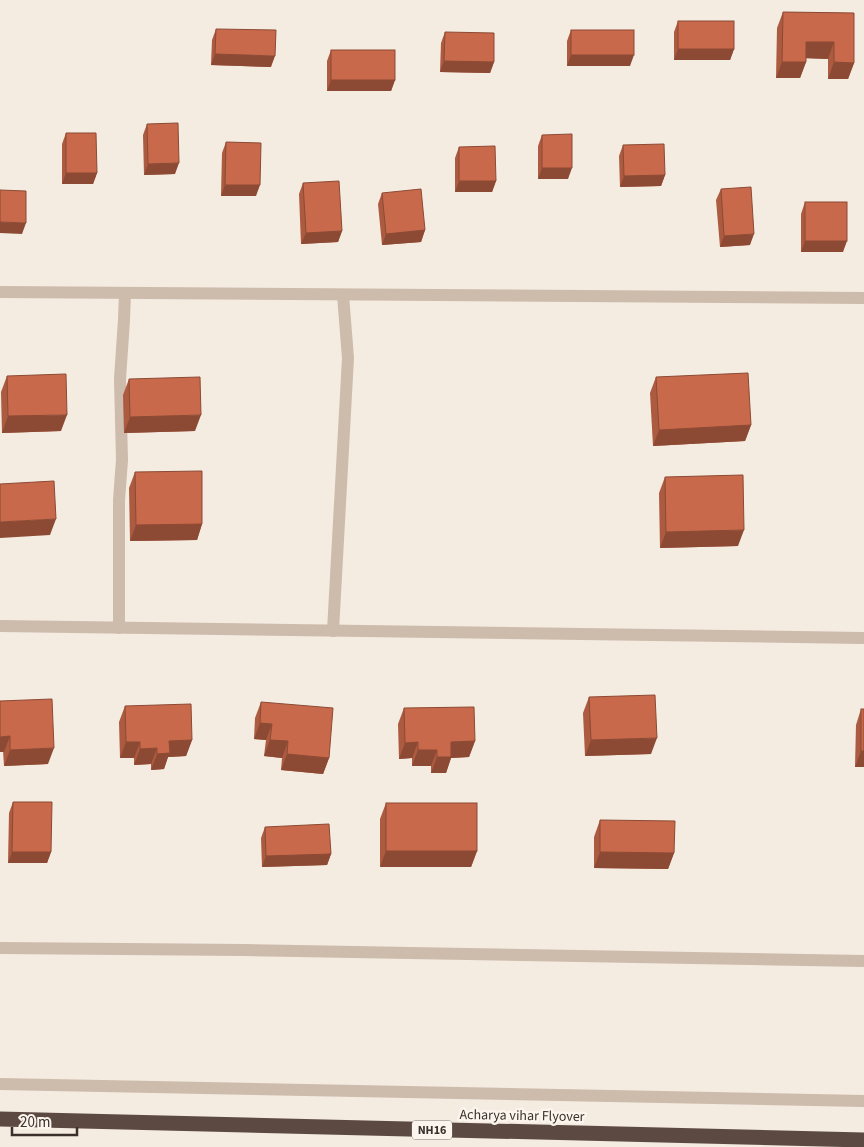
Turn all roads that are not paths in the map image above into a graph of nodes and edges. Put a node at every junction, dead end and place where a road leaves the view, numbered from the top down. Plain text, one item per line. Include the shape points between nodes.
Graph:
1 (0, 292) edge
2 (125, 293) junction
3 (343, 294) junction
4 (864, 298) edge
5 (0, 626) edge
6 (119, 628) junction
7 (333, 631) junction
8 (864, 638) edge
9 (0, 948) edge
10 (864, 961) edge
11 (0, 1084) edge
12 (864, 1100) edge
13 (0, 1119) edge
14 (864, 1140) edge

1 - 2 street
2 - 3 street
2 - 6 street via 120,379
3 - 4 street
3 - 7 street via 348,358
5 - 6 street
6 - 7 street
7 - 8 street
9 - 10 street
11 - 12 street
13 - 14 highway, Acharya vihar Flyover / NH16

